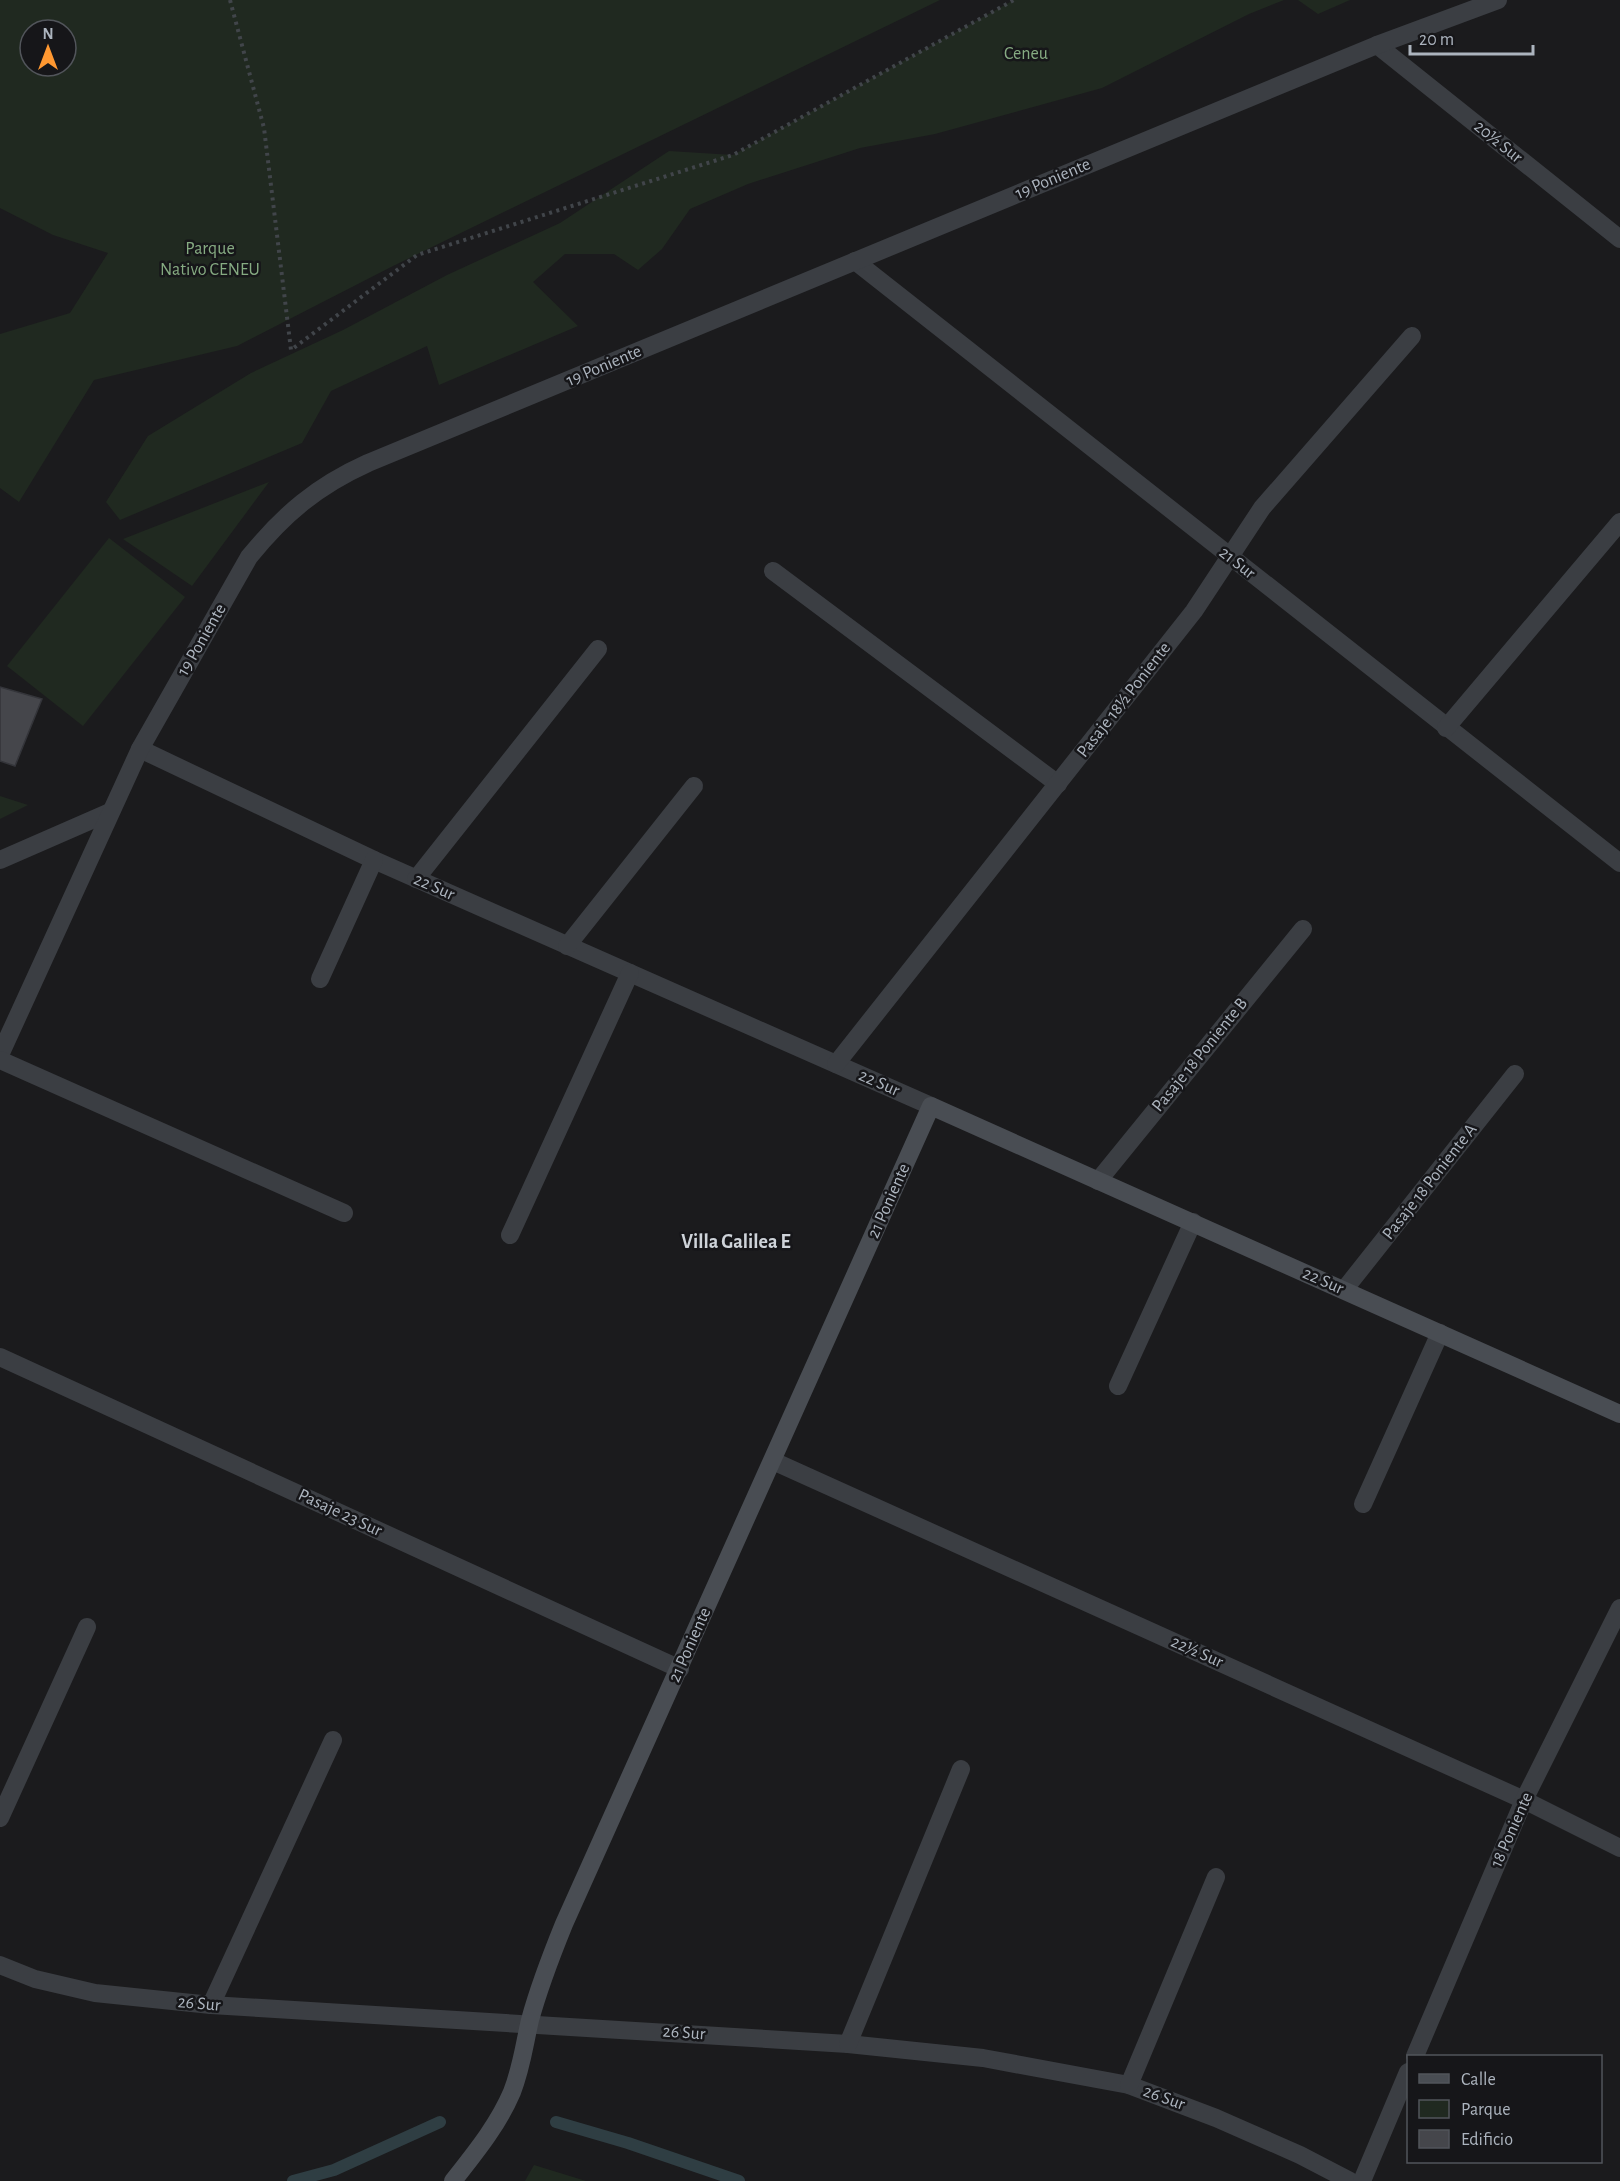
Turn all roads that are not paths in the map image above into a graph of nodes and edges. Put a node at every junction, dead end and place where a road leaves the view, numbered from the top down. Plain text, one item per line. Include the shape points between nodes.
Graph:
1 (1498, 0) edge
2 (1377, 45) junction
3 (1620, 239) edge
4 (855, 261) junction
5 (1412, 336) dead end
6 (1620, 522) edge
7 (1230, 557) junction
8 (773, 571) dead end
9 (598, 650) dead end
10 (1446, 728) junction
11 (140, 749) junction
12 (1058, 784) junction
13 (694, 786) dead end
14 (110, 812) junction
15 (0, 860) edge
16 (374, 860) junction
17 (1620, 863) edge
18 (416, 879) junction
19 (1303, 929) dead end
20 (567, 946) junction
21 (630, 972) junction
22 (320, 979) dead end
23 (0, 1055) edge
24 (0, 1060) edge
25 (836, 1064) junction
26 (1515, 1074) dead end
27 (931, 1106) junction
28 (1098, 1181) junction
29 (344, 1213) dead end
30 (1193, 1222) junction
31 (510, 1235) dead end
32 (1344, 1290) junction
33 (1440, 1333) junction
34 (0, 1357) edge
35 (1118, 1386) dead end
36 (1620, 1414) edge
37 (773, 1461) junction
38 (1364, 1504) dead end
39 (1620, 1608) edge
40 (87, 1627) dead end
41 (680, 1669) junction
42 (333, 1740) dead end
43 (961, 1769) dead end
44 (1524, 1800) junction
45 (0, 1818) edge
46 (1620, 1848) edge
47 (1216, 1877) dead end
48 (0, 1965) edge
49 (211, 2005) junction
50 (529, 2023) junction
51 (848, 2044) junction
52 (1415, 2055) edge
53 (1407, 2074) edge
54 (1129, 2085) junction
55 (453, 2181) edge
56 (1350, 2181) edge
57 (1362, 2181) edge

1 - 2 street, 19 Poniente
2 - 3 street, 20½ Sur
2 - 4 street, 19 Poniente
4 - 7 street, 21 Sur
4 - 11 street, 19 Poniente via 368,463 319,489 271,530 249,557
5 - 7 street, Pasaje 18½ Poniente via 1262,508
6 - 10 street
7 - 10 street, 21 Sur
7 - 12 street, Pasaje 18½ Poniente via 1194,611
8 - 12 street
9 - 18 street
10 - 17 street, 21 Sur
11 - 14 street, 19 Poniente
11 - 16 street, 22 Sur
12 - 25 street, Pasaje 18½ Poniente
13 - 20 street
14 - 15 street
14 - 23 street, 19 Poniente
16 - 18 street, 22 Sur
16 - 22 street
18 - 20 street, 22 Sur
19 - 28 street, Pasaje 18 Poniente B
20 - 21 street, 22 Sur
21 - 25 street, 22 Sur
21 - 31 street
24 - 29 street
25 - 27 street, 22 Sur
26 - 32 street, Pasaje 18 Poniente A
27 - 28 street, 22 Sur
27 - 37 street, 21 Poniente
28 - 30 street, 22 Sur
30 - 32 street, 22 Sur
30 - 35 street
32 - 33 street, 22 Sur
33 - 36 street, 22 Sur
33 - 38 street
34 - 41 street, Pasaje 23 Sur
37 - 41 street, 21 Poniente
37 - 44 street, 22½ Sur
39 - 44 street, 18 Poniente
40 - 45 street
41 - 50 street, 21 Poniente via 564,1924 542,1977
42 - 49 street
43 - 51 street
44 - 46 street, 22½ Sur
44 - 52 street, 18 Poniente
47 - 54 street
48 - 49 street, 26 Sur via 35,1979 95,1993
49 - 50 street, 26 Sur
50 - 51 street, 26 Sur
50 - 55 street, 21 Poniente via 523,2059 511,2094 495,2125
51 - 54 street, 26 Sur via 983,2058
53 - 57 street
54 - 56 street, 26 Sur via 1216,2118

